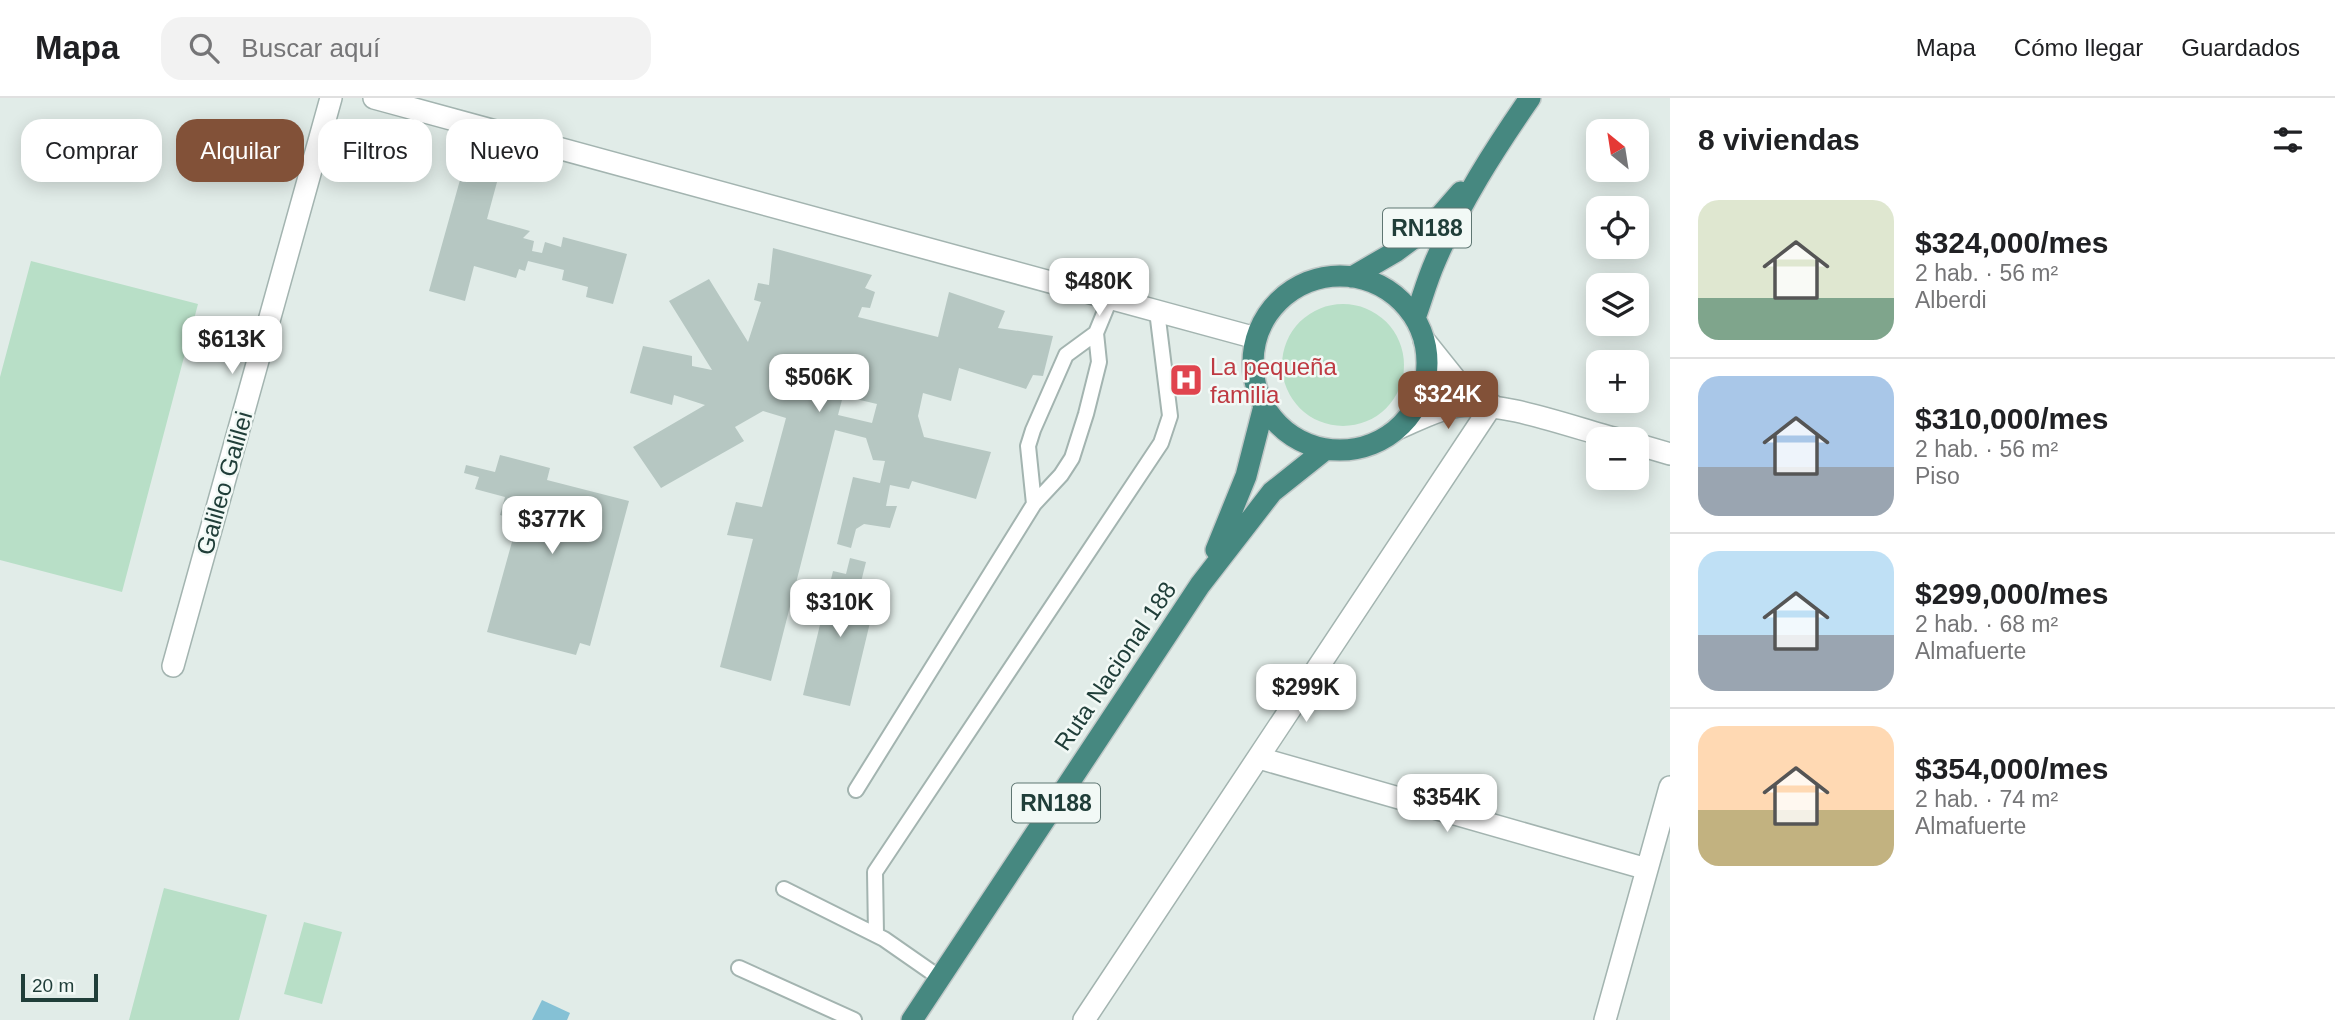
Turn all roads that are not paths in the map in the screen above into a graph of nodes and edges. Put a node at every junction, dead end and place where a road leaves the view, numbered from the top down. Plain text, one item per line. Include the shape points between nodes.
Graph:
1 (331, 98) edge
2 (374, 98) edge
3 (1530, 98) edge
4 (1487, 162) junction
5 (1352, 277) junction
6 (1110, 299) junction
7 (1157, 311) junction
8 (1415, 318) junction
9 (1096, 333) junction
10 (1256, 338) junction
11 (1424, 340) junction
12 (1492, 405) junction
13 (1264, 406) junction
14 (1397, 429) junction
15 (1586, 431) edge
16 (1649, 448) edge
17 (1326, 449) junction
18 (1670, 454) edge
19 (1034, 504) junction
20 (1200, 585) junction
21 (173, 666) dead end
22 (1259, 758) junction
23 (1670, 787) edge
24 (856, 790) dead end
25 (1647, 869) junction
26 (785, 889) dead end
27 (876, 934) junction
28 (739, 968) dead end
29 (940, 978) junction
30 (854, 1020) edge
31 (912, 1020) edge
32 (1084, 1020) edge
33 (1605, 1020) edge

1 - 21 street, Galileo Galilei
2 - 6 street
3 - 4 highway, RN188
4 - 5 highway, RN188 via 1433,224
4 - 8 highway, RN188 via 1435,262
5 - 8 highway, RN188 via 1377,284 1398,298
5 - 10 highway, RN188 via 1304,284 1283,298
6 - 7 street
6 - 9 lane
7 - 10 street
7 - 27 lane via 1170,416 1161,443 875,872
8 - 11 highway, RN188
9 - 19 lane via 1099,362 1072,458
9 - 19 lane via 1066,355 1033,430 1028,446
10 - 13 highway, RN188 via 1255,384
11 - 12 street via 1456,380
11 - 14 highway, RN188 via 1424,387 1414,410
12 - 14 street via 1457,406
12 - 15 street
12 - 22 street
13 - 17 highway, RN188 via 1279,426 1301,442
13 - 20 highway, Ruta Nacional 188 / RN188 via 1246,476
14 - 17 highway, RN188 via 1376,443 1351,450
16 - 18 street
17 - 20 highway, Ruta Nacional 188 / RN188 via 1272,492
19 - 24 lane
20 - 29 highway, Ruta Nacional 188 / RN188
22 - 25 street
22 - 32 street
23 - 25 street
25 - 33 street
26 - 27 lane
27 - 29 lane
28 - 30 lane
29 - 31 highway, Ruta Nacional 188 / RN188

